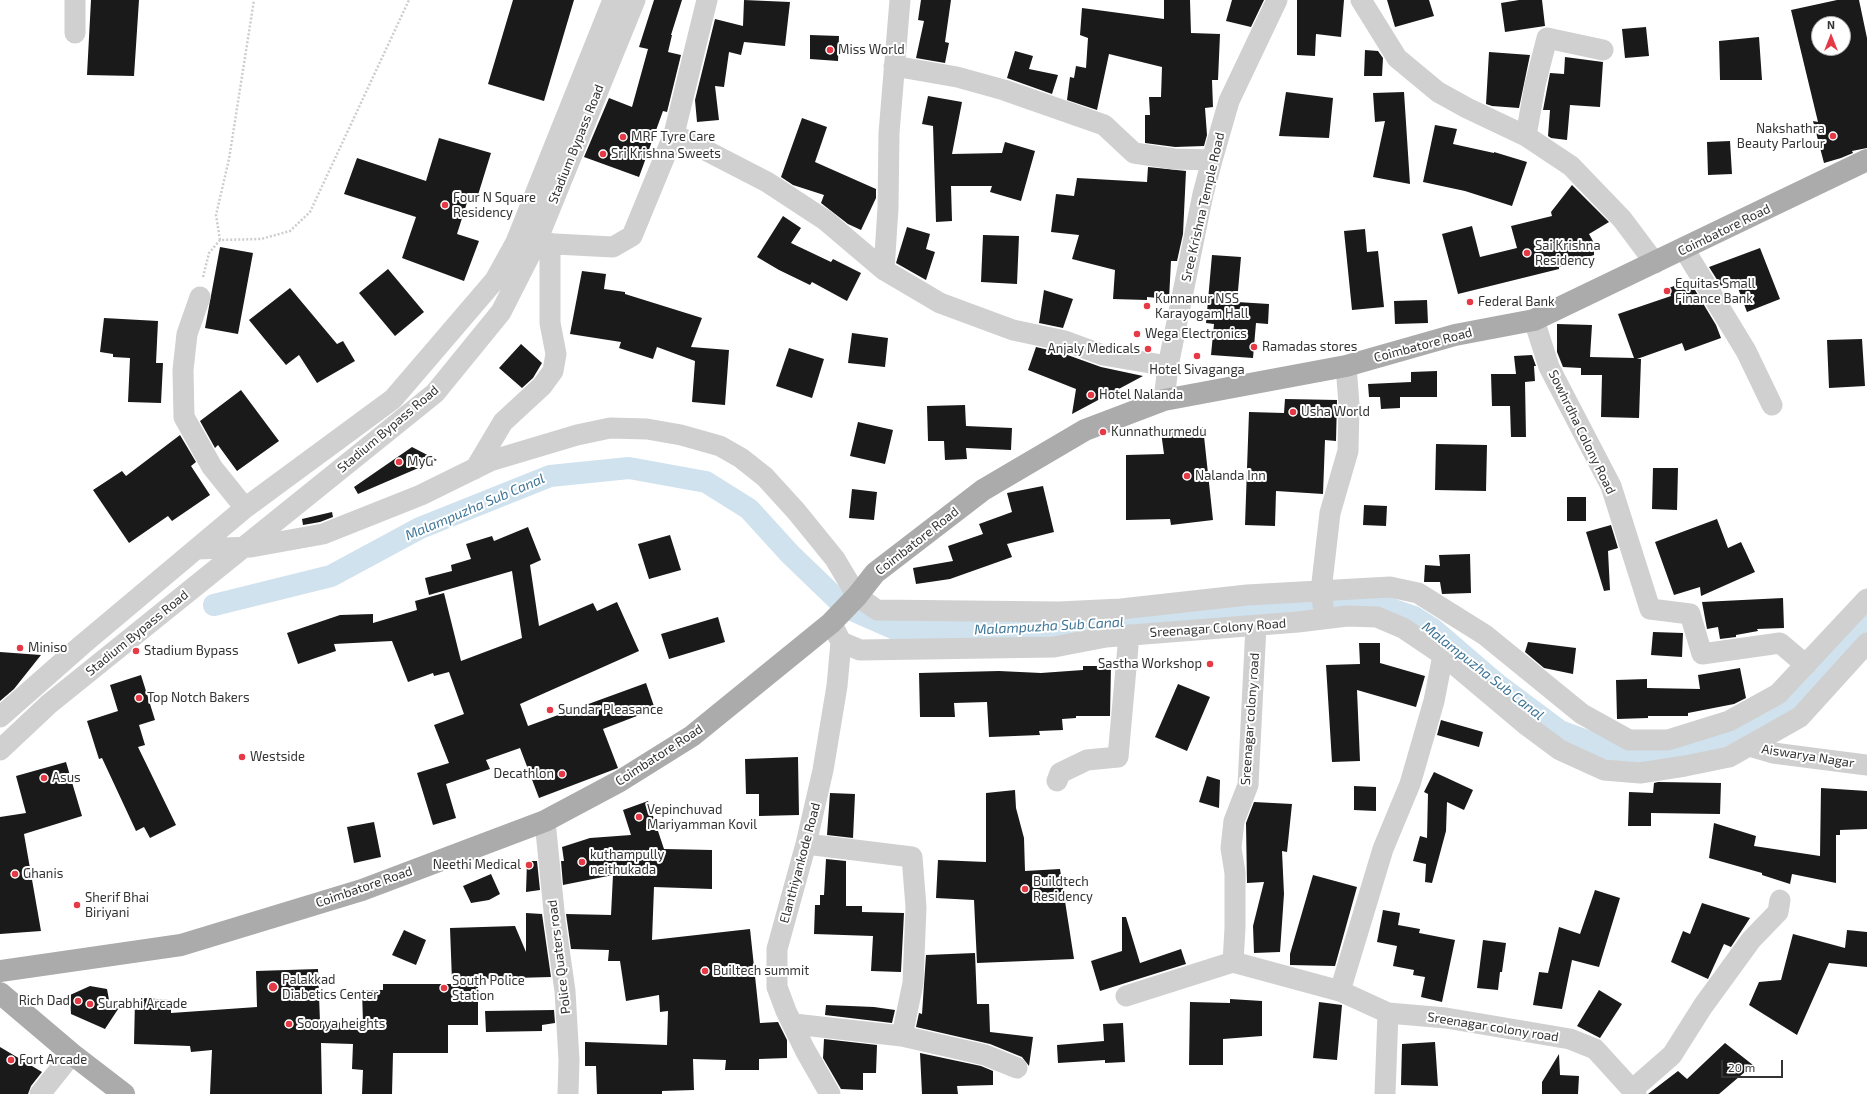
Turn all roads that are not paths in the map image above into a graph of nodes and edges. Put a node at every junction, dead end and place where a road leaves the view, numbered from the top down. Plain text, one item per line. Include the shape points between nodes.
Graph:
1 (74, 0) edge
2 (613, 0) edge
3 (635, 0) edge
4 (707, 0) edge
5 (900, 0) edge
6 (1277, 0) edge
7 (1361, 0) edge
8 (75, 33) dead end
9 (1603, 50) dead end
10 (894, 66) junction
11 (674, 134) junction
12 (1526, 136) junction
13 (1212, 160) junction
14 (1867, 160) edge
15 (543, 243) junction
16 (1684, 249) junction
17 (1655, 263) junction
18 (884, 270) junction
19 (200, 297) road end
20 (1534, 320) junction
21 (1168, 366) junction
22 (1346, 366) junction
23 (1164, 400) junction
24 (1772, 405) dead end
25 (475, 469) junction
26 (245, 508) junction
27 (244, 547) junction
28 (198, 549) junction
29 (1321, 591) junction
30 (857, 596) junction
31 (1867, 599) edge
32 (1325, 619) junction
33 (831, 623) junction
34 (1256, 626) junction
35 (1129, 635) junction
36 (841, 642) junction
37 (1867, 643) edge
38 (1444, 655) junction
39 (1806, 665) junction
40 (0, 717) edge
41 (1749, 746) junction
42 (0, 750) edge
43 (1867, 765) edge
44 (1057, 781) dead end
45 (545, 821) junction
46 (806, 844) junction
47 (1780, 900) dead end
48 (1233, 962) junction
49 (0, 971) edge
50 (1340, 991) junction
51 (0, 993) edge
52 (1126, 996) dead end
53 (1388, 1013) junction
54 (794, 1024) junction
55 (902, 1036) junction
56 (72, 1054) junction
57 (1017, 1068) dead end
58 (1634, 1092) edge
59 (40, 1094) edge
60 (124, 1094) edge
61 (568, 1094) edge
62 (830, 1094) edge
63 (1385, 1094) edge

1 - 8 street
2 - 26 street, Stadium Bypass Road via 516,242 495,280 393,399
3 - 15 street, Stadium Bypass Road
4 - 11 street
5 - 10 street
6 - 13 street, Sree Krishna Temple Road via 1228,101
7 - 12 street via 1397,58 1416,74 1438,92
9 - 12 street via 1547,38
10 - 13 street via 957,77 1004,90 1104,125 1134,153
10 - 18 street
11 - 15 street via 632,236 613,247
11 - 18 street via 767,182 825,220
12 - 17 street via 1571,166 1622,219
13 - 21 street, Sree Krishna Temple Road
14 - 16 main road, Coimbatore Road
15 - 25 street via 550,323 556,354 553,371 542,386 502,422
15 - 27 street, Stadium Bypass Road via 501,312 435,393
16 - 17 main road, Coimbatore Road
16 - 24 street via 1746,351
17 - 20 main road, Coimbatore Road
18 - 21 street via 940,303 1013,330 1065,341 1103,355
19 - 26 street via 187,334 182,370 184,417 212,467
20 - 22 main road, Coimbatore Road via 1455,335
20 - 39 street, Sowhrdha Colony Road via 1549,367 1611,486 1650,609 1690,614 1702,654 1780,643
21 - 23 street, Sree Krishna Temple Road
22 - 23 main road, Coimbatore Road
22 - 29 street via 1349,404 1348,451 1330,513
23 - 30 main road, Coimbatore Road via 1085,430 982,490 875,573
25 - 27 street via 421,495 323,534
25 - 30 street via 497,459 610,428 681,434 720,446 741,458 764,477 796,512 835,559
26 - 28 street, Stadium Bypass Road
27 - 28 street
27 - 42 street, Stadium Bypass Road via 49,704
28 - 40 street, Stadium Bypass Road
29 - 30 street via 1059,612 877,610
29 - 32 street
29 - 39 street via 1390,587 1418,593 1485,635 1582,714 1629,740 1668,740 1729,721 1778,694
30 - 33 main road, Coimbatore Road
31 - 39 street
32 - 34 street, Sreenagar Colony Road
32 - 38 street, Sreenagar Colony Road via 1347,616 1377,617 1403,628
33 - 36 street
33 - 45 main road, Coimbatore Road via 692,736 620,781
34 - 35 street, Sreenagar Colony Road
34 - 48 street, Sreenagar colony road via 1248,785 1234,821 1231,848 1235,873
35 - 36 street, Sreenagar Colony Road via 1054,647 860,650
35 - 44 street via 1118,757 1087,760 1060,773
36 - 46 street, Elanthiyankode Road via 837,686 823,770
37 - 41 street, Sreenagar Colony Road via 1800,718
38 - 41 street, Sreenagar Colony Road via 1525,724 1560,750 1604,770 1640,773 1685,766 1729,757
38 - 50 street via 1434,701 1410,784 1383,849
41 - 43 street, Aiswarya Nagar via 1773,753
45 - 49 main road, Coimbatore Road via 362,890 181,944
45 - 61 street, Police Quaters road via 565,991
46 - 54 street, Elanthiyankode Road via 777,949 777,987
46 - 55 street via 912,857 916,907 913,983
47 - 58 street, Sreenagar colony road via 1778,912 1747,946 1703,1006 1672,1055
48 - 50 street, Sreenagar colony road
48 - 52 street
50 - 53 street, Sreenagar colony road
51 - 56 main road
53 - 58 street, Sreenagar colony road via 1446,1018 1570,1039 1595,1049
53 - 63 street
54 - 55 street
54 - 62 street, Elanthiyankode Road via 805,1050
55 - 57 street via 985,1055
56 - 59 street
56 - 60 main road

